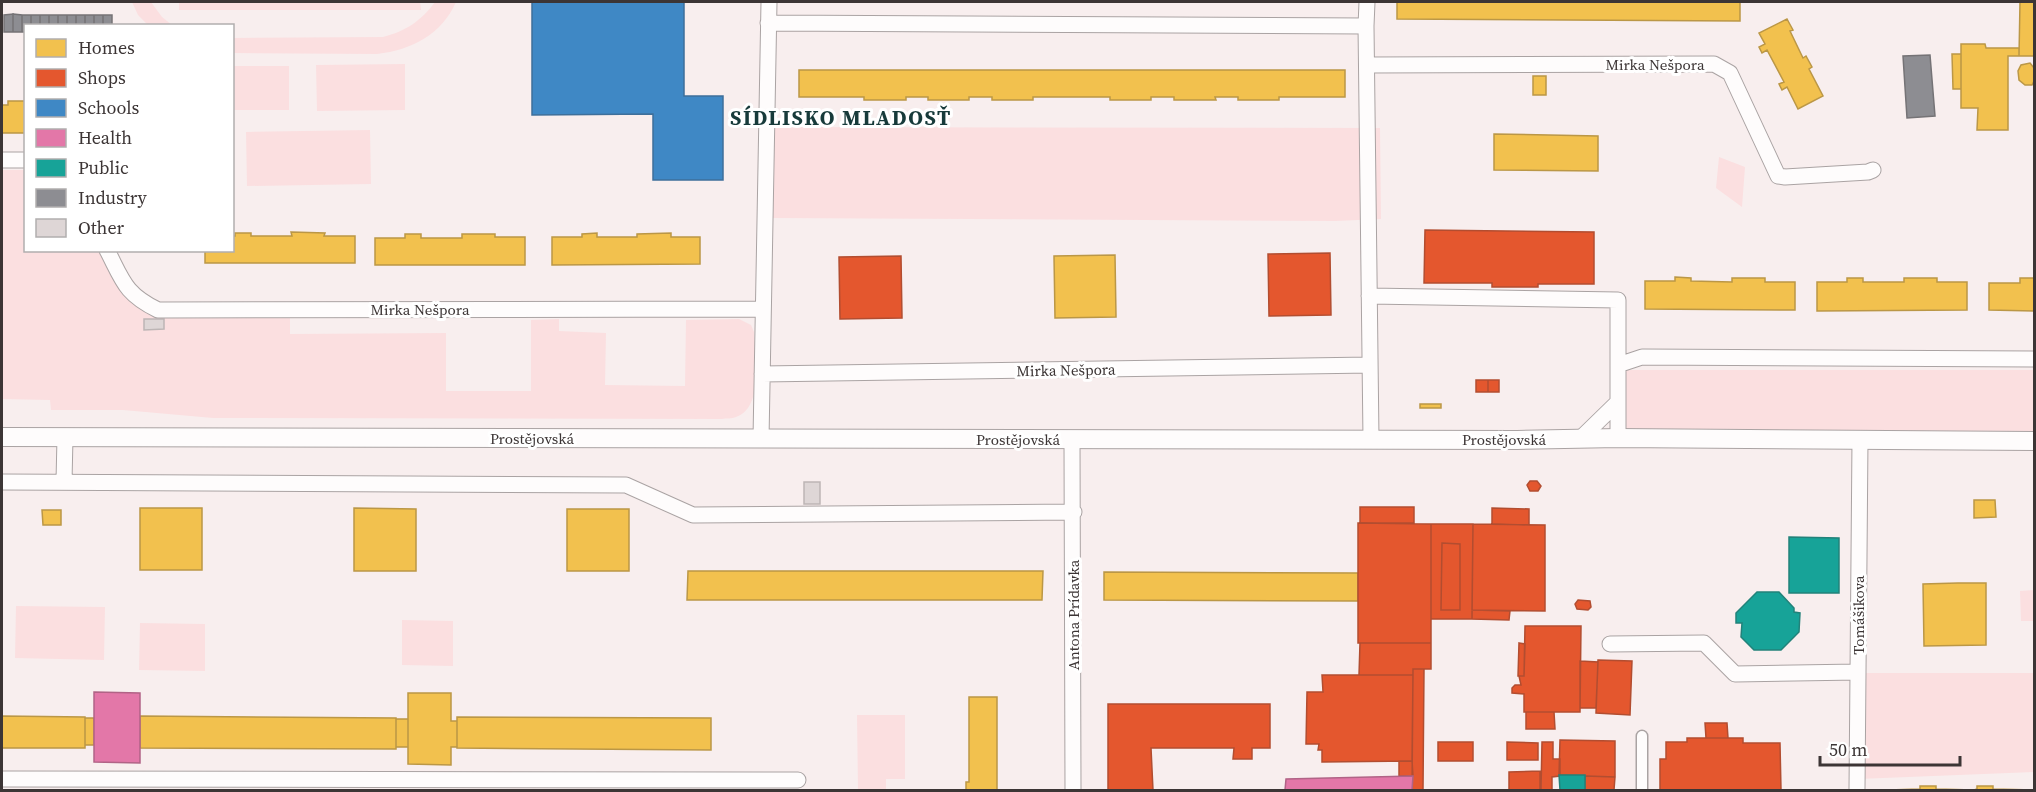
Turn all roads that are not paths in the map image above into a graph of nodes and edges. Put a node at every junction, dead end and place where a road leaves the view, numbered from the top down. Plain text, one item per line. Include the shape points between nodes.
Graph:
1 (769, 2) edge
2 (1367, 2) edge
3 (768, 23) junction
4 (1366, 26) junction
5 (1367, 65) junction
6 (2, 160) edge
7 (24, 160) edge
8 (1873, 170) dead end
9 (108, 252) edge
10 (1369, 296) junction
11 (764, 309) junction
12 (2034, 359) edge
13 (1370, 365) junction
14 (1618, 365) junction
15 (762, 374) junction
16 (1618, 402) junction
17 (2, 437) edge
18 (65, 437) junction
19 (1581, 438) junction
20 (1618, 438) junction
21 (761, 439) junction
22 (1072, 439) junction
23 (1371, 439) junction
24 (1860, 440) junction
25 (2034, 441) edge
26 (2, 482) edge
27 (64, 482) junction
28 (1074, 512) junction
29 (1610, 644) dead end
30 (1858, 672) junction
31 (1641, 736) dead end
32 (2, 779) edge
33 (798, 780) dead end
34 (753, 785) edge
35 (1073, 790) edge
36 (1642, 790) edge
37 (1857, 790) edge

1 - 3 street
2 - 4 street
3 - 4 street
3 - 11 street
4 - 5 street
5 - 8 street, Mirka Nešpora via 1714,64 1730,73 1778,176
5 - 10 street
6 - 7 street
9 - 11 street, Mirka Nešpora via 128,290 158,309
10 - 13 street
10 - 14 street via 1618,300
11 - 15 street
12 - 14 street via 1642,357
13 - 15 street, Mirka Nešpora
13 - 23 street
14 - 16 street
15 - 21 street
16 - 19 street
16 - 20 street
17 - 18 street, Prostějovská
18 - 21 street, Prostějovská
18 - 27 street
19 - 20 street, Prostějovská
19 - 23 street, Prostějovská
20 - 24 street, Prostějovská
21 - 22 street, Prostějovská
22 - 23 street, Prostějovská
22 - 28 street, Antona Prídavka
24 - 25 street, Prostějovská
24 - 30 street, Tomášikova
26 - 27 street
27 - 28 street via 626,485 693,515
28 - 35 street, Antona Prídavka
29 - 30 street via 1704,643 1735,674
30 - 37 street, Tomášikova
31 - 36 street
32 - 34 street
33 - 34 street

